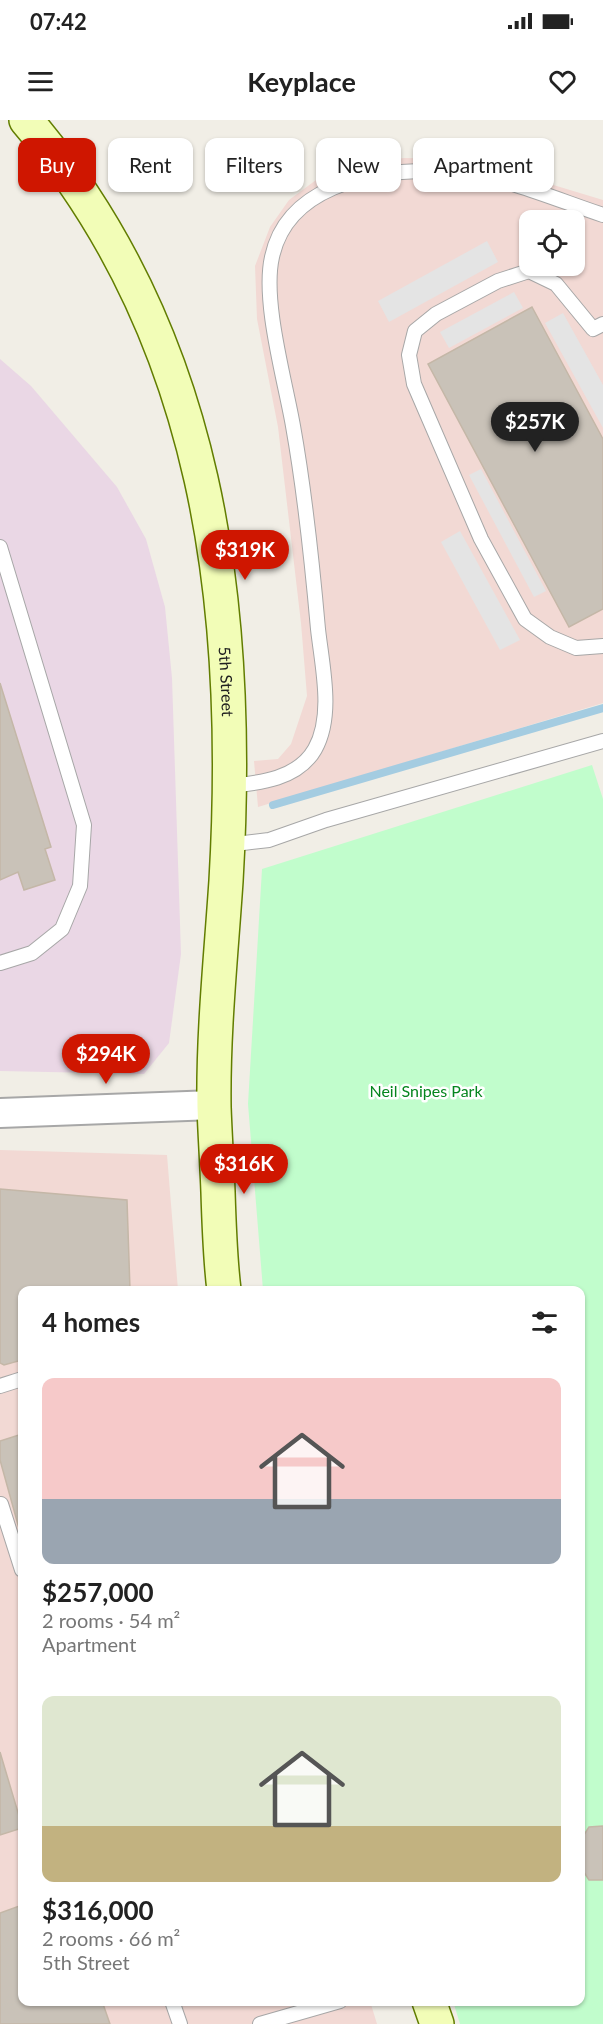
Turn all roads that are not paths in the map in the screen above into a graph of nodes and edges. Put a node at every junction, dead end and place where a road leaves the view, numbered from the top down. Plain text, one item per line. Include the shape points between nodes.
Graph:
1 (29, 121) edge
2 (603, 215) edge
3 (603, 324) edge
4 (0, 547) edge
5 (603, 646) edge
6 (602, 741) edge
7 (229, 786) junction
8 (227, 845) junction
9 (0, 963) edge
10 (214, 1105) junction
11 (0, 1113) edge
12 (224, 1286) edge
13 (18, 1380) edge
14 (0, 1386) edge
15 (1, 1504) edge
16 (18, 1557) edge
17 (174, 2006) edge
18 (323, 2006) edge
19 (431, 2006) edge
20 (180, 2024) edge
21 (260, 2024) edge
22 (437, 2024) edge

1 - 7 street, 5th Street via 88,202 138,289 175,380 201,474 216,551 225,627
2 - 7 lane via 462,172 415,171 374,175 342,184 296,211 281,230 271,259 271,303 309,536 325,720 315,750 295,770 268,782
3 - 5 lane via 593,329 556,284 529,271 498,281 436,314 415,331 409,355 414,384 464,501 525,619 550,637 576,648
4 - 9 lane via 84,825 80,886 62,929 32,953
6 - 8 lane via 269,840
7 - 8 street, 5th Street
8 - 10 street, 5th Street
10 - 11 street
10 - 12 street, 5th Street
13 - 14 lane
15 - 16 lane
17 - 20 lane
18 - 21 lane
19 - 22 street

